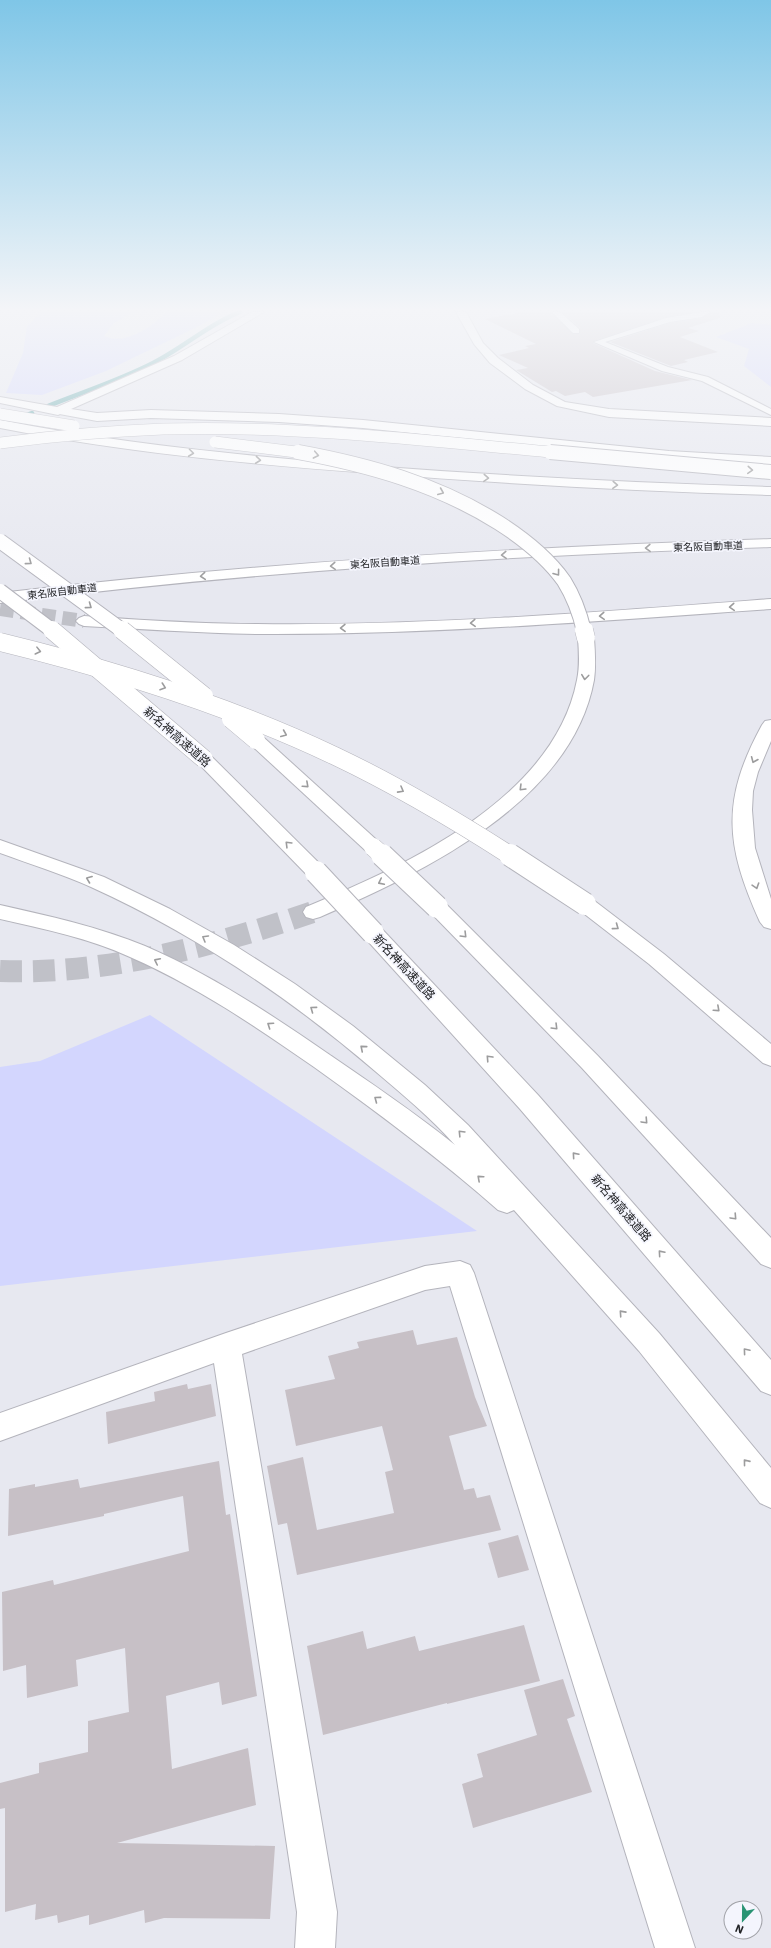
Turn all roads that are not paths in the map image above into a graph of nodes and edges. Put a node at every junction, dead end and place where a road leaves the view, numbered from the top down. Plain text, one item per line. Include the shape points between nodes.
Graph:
1 (15, 403) edge
2 (76, 403) edge
3 (558, 403) edge
4 (753, 403) edge
5 (58, 411) junction
6 (771, 412) edge
7 (0, 414) edge
8 (771, 422) edge
9 (0, 424) edge
10 (0, 443) edge
11 (771, 461) edge
12 (771, 472) edge
13 (771, 491) edge
14 (693, 532) dead end
15 (0, 541) edge
16 (771, 543) edge
17 (281, 555) dead end
18 (72, 574) dead end
19 (29, 579) dead end
20 (2, 587) edge
21 (0, 598) edge
22 (771, 604) edge
23 (84, 621) tunnel mouth
24 (0, 642) edge
25 (771, 725) edge
26 (0, 846) edge
27 (0, 912) edge
28 (313, 912) tunnel mouth
29 (771, 922) edge
30 (771, 1057) edge
31 (771, 1256) edge
32 (583, 1269) junction
33 (226, 1346) junction
34 (771, 1381) edge
35 (0, 1427) edge
36 (771, 1492) edge
37 (315, 1948) edge
38 (675, 1948) edge

1 - 5 main road
2 - 5 main road
3 - 8 main road via 609,412
4 - 6 lane
5 - 11 main road via 97,416 198,415 356,423 669,456
7 -> 28 main road, bridge via 118,432 305,453 363,465 420,483 476,508 536,550 564,583 582,620 587,660 584,686 576,710 564,737 545,763 521,790 467,833 416,865
9 -> 13 main road, bridge via 105,442 220,456 426,474
10 -> 12 main road, bridge via 93,432 201,428 260,430 403,439
14 - 17 main road, 東名阪自動車道 via 406,546
15 -> 31 main road, bridge via 146,648 256,740 373,847 437,907 590,1062
16 -> 21 main road, 東名阪自動車道 via 414,560 247,572
18 - 19 main road, 東名阪自動車道
34 -> 20 main road, 新名神高速道路, bridge via 529,1102 316,872 204,759
22 -> 23 main road via 380,628 224,629
24 -> 30 main road, bridge via 138,679 204,702 320,749 380,779 503,849 585,904 698,992
25 -> 29 main road via 748,772 742,800 742,832 749,865 759,898
32 -> 26 main road via 459,1132 345,1032 226,950 164,914 97,882
32 -> 27 main road via 472,1170 359,1086 269,1024 209,987 136,951 82,933
36 -> 32 main road via 649,1342
33 - 35 main road
33 - 37 main road via 317,1912
33 - 38 main road via 425,1278 460,1274

